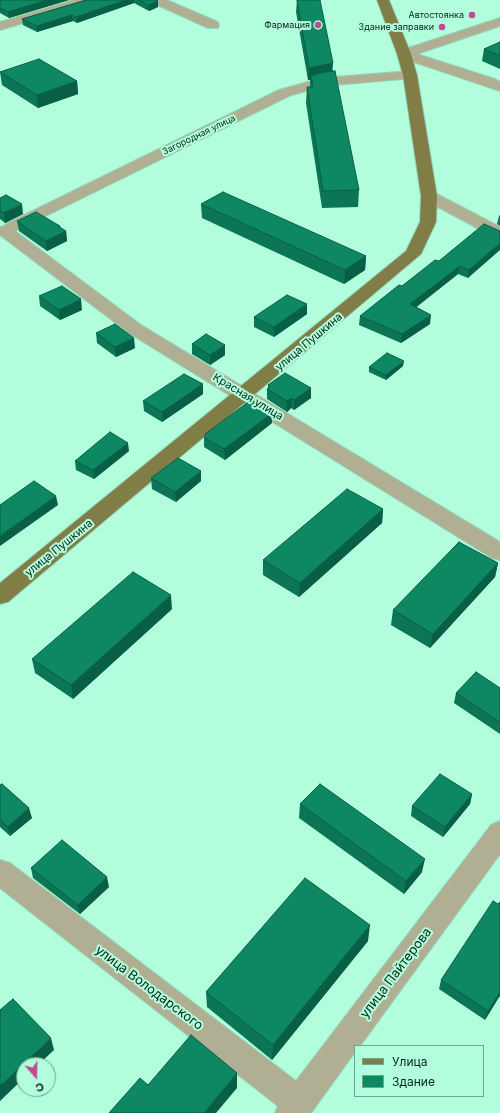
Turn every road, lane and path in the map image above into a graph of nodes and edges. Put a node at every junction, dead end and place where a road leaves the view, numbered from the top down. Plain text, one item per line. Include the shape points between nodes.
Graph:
1 (87, 0) edge
2 (157, 0) edge
3 (383, 0) edge
4 (500, 22) edge
5 (212, 25) dead end
6 (0, 26) edge
7 (404, 54) junction
8 (410, 75) junction
9 (500, 87) edge
10 (429, 196) junction
11 (2, 232) edge
12 (500, 234) edge
13 (245, 395) junction
14 (500, 552) edge
15 (0, 596) edge
16 (500, 833) edge
17 (0, 872) edge
18 (295, 1108) edge

1 - 6 street
2 - 5 street
3 - 7 main road, улица Пушкина
4 - 7 street
7 - 8 main road, улица Пушкина
7 - 9 street
8 - 10 main road, улица Пушкина
8 - 11 street, Загородная улица via 322,82 284,93
10 - 12 street
10 - 13 main road, улица Пушкина via 428,222 413,254
11 - 13 street, Красная улица via 135,329
13 - 14 street, Красная улица
13 - 15 main road, улица Пушкина
16 - 18 street, улица Пайтерова
17 - 18 street, улица Володарского

